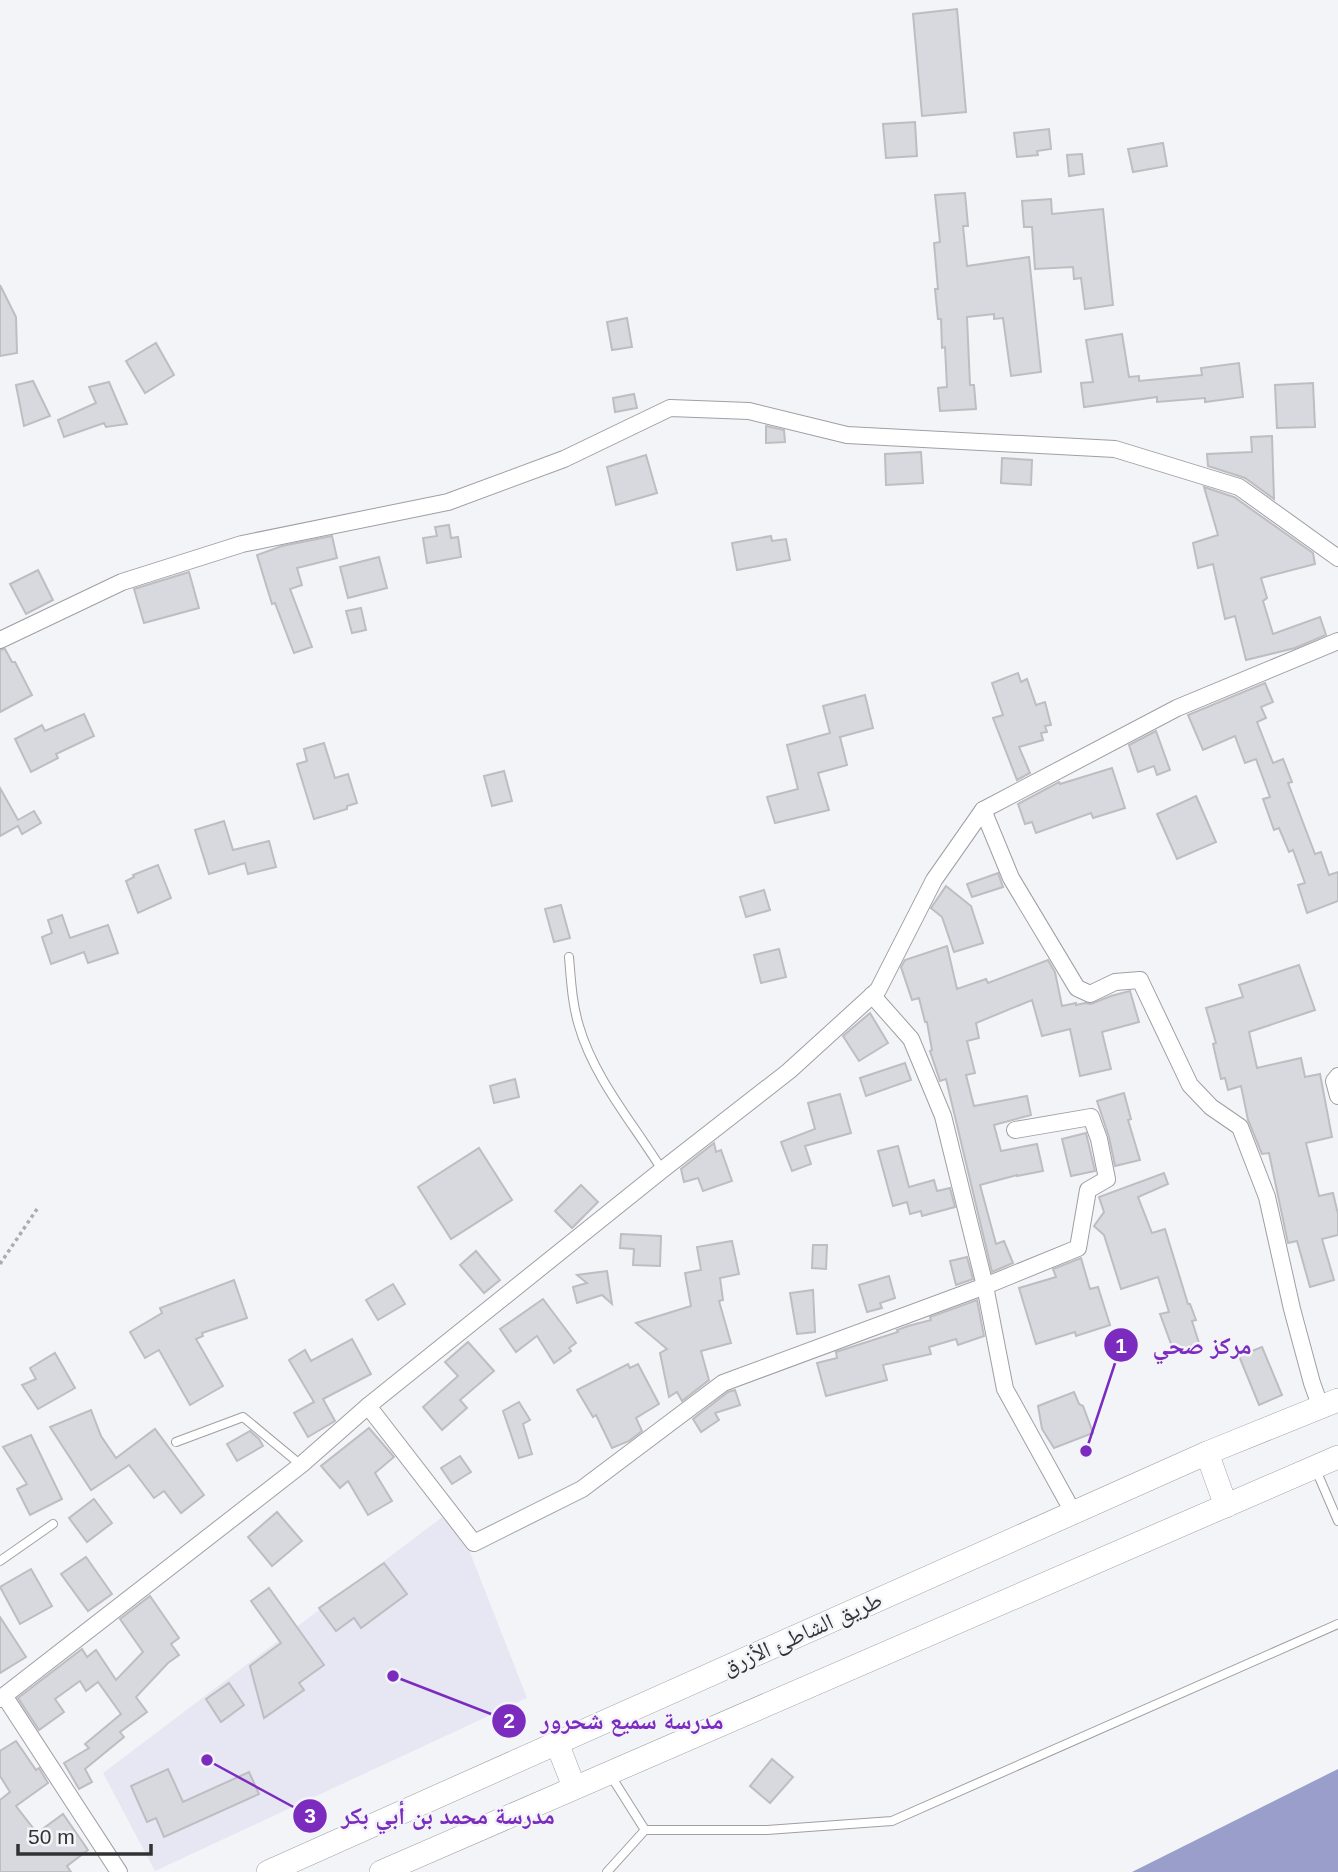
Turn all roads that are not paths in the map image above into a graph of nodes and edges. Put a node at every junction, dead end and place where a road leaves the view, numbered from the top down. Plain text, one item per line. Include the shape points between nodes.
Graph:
1 (1338, 558) edge
2 (0, 640) edge
3 (1338, 641) edge
4 (983, 810) junction
5 (569, 957) dead end
6 (872, 995) junction
7 (1338, 1076) edge
8 (1338, 1096) edge
9 (1015, 1130) dead end
10 (662, 1170) junction
11 (985, 1286) junction
12 (1329, 1404) edge
13 (368, 1406) junction
14 (176, 1443) dead end
15 (1207, 1453) junction
16 (1338, 1457) edge
17 (301, 1465) junction
18 (1315, 1467) junction
19 (1226, 1506) junction
20 (1073, 1512) junction
21 (1338, 1521) edge
22 (53, 1524) dead end
23 (0, 1561) edge
24 (1338, 1624) edge
25 (2, 1698) edge
26 (557, 1743) junction
27 (608, 1773) junction
28 (574, 1787) junction
29 (645, 1830) junction
30 (119, 1872) edge
31 (268, 1872) edge
32 (382, 1872) edge
33 (607, 1872) edge

1 - 2 street via 1239,487 1115,449 847,435 750,411 670,408 564,459 448,502 242,544 122,582
3 - 4 street via 1177,708
4 - 6 street via 934,880
4 - 12 street via 1011,878 1077,988 1090,993 1115,982 1140,979 1190,1085 1240,1127 1267,1197 1311,1384
5 - 10 lane via 573,1000 588,1053
6 - 10 street via 789,1072
6 - 11 street via 911,1039 943,1116
7 - 8 street via 1334,1082
9 - 11 street via 1091,1117 1107,1179 1088,1190 1079,1248
10 - 13 street
11 - 13 street via 723,1383 582,1489 474,1543
11 - 20 street via 1005,1389
12 - 15 main road, طريق الشاطئ الأزرق
13 - 17 street
14 - 17 lane via 243,1417
15 - 19 main road
15 - 20 main road, طريق الشاطئ الأزرق
16 - 18 main road
17 - 25 street
18 - 19 main road
18 - 21 lane
19 - 27 main road
20 - 26 main road, طريق الشاطئ الأزرق
22 - 23 lane
24 - 29 lane via 892,1821 767,1830
25 - 30 street
26 - 28 main road
26 - 31 main road, طريق الشاطئ الأزرق
27 - 28 main road
27 - 29 lane
28 - 32 main road
29 - 33 lane

